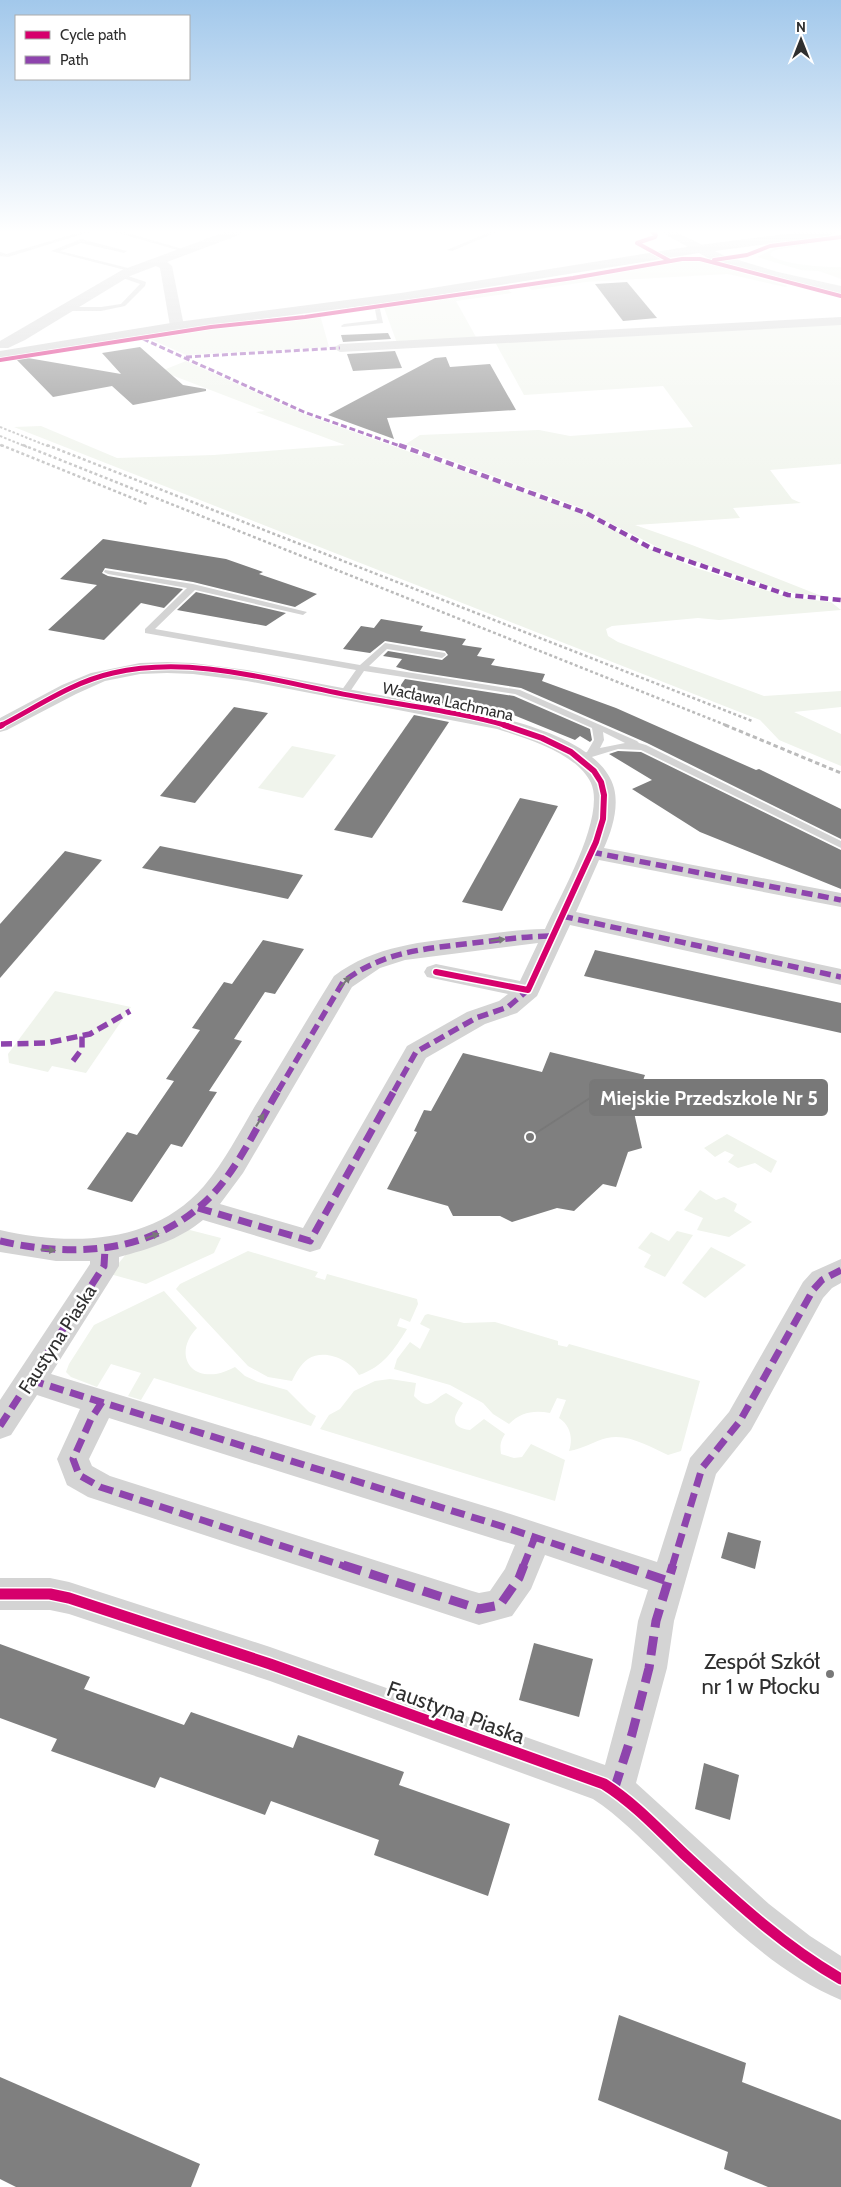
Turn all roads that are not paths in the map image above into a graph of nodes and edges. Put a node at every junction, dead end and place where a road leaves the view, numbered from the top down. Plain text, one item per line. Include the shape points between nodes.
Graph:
1 (25, 334) edge
2 (117, 334) edge
3 (599, 334) edge
4 (340, 348) dead end
5 (3, 349) edge
6 (108, 572) dead end
7 (193, 587) junction
8 (304, 612) dead end
9 (442, 655) dead end
10 (362, 668) junction
11 (344, 694) junction
12 (0, 726) edge
13 (597, 726) junction
14 (644, 747) junction
15 (585, 756) junction
16 (841, 845) edge
17 (591, 852) junction
18 (841, 900) edge
19 (557, 926) junction
20 (436, 972) dead end
21 (841, 977) edge
22 (528, 990) junction
23 (198, 1208) junction
24 (0, 1241) edge
25 (105, 1249) junction
26 (841, 1270) edge
27 (30, 1380) junction
28 (102, 1402) junction
29 (0, 1426) edge
30 (535, 1537) junction
31 (668, 1581) junction
32 (0, 1594) edge
33 (614, 1790) junction
34 (841, 1979) edge

1 - 5 street
2 - 5 main road
3 - 4 street
6 - 7 lane
7 - 8 lane
7 - 10 lane via 148,631
9 - 10 lane via 385,646
10 - 11 lane
10 - 13 lane via 517,692
11 - 12 street, Wacława Lachmana via 218,672 140,669 81,684
11 - 15 street, Wacława Lachmana via 501,724
13 - 14 lane
13 - 15 lane via 599,740
14 - 15 lane via 620,745
14 - 16 lane
15 - 17 street, Wacława Lachmana via 604,790 603,820
17 - 18 street
17 - 19 street, Wacława Lachmana
19 - 21 street
19 - 22 street, Wacława Lachmana
23 -> 19 street via 218,1188 348,978 367,965 399,954 530,936
20 - 22 street
22 - 23 street via 508,1007 476,1018 416,1052 310,1241
25 -> 23 street via 169,1230
24 -> 25 street via 33,1249
25 - 27 street, Faustyna Piaska via 104,1266
26 - 31 street via 822,1280 813,1290 740,1422 707,1460 695,1489
27 - 28 street
27 - 29 street, Faustyna Piaska
28 - 30 street
28 - 30 street via 73,1460 80,1475 100,1487 472,1607 500,1605 519,1578
30 - 31 street
31 - 33 street via 656,1620 649,1668 632,1734
32 - 33 street, Faustyna Piaska via 50,1594 70,1598 270,1664 566,1769
33 - 34 street, Faustyna Piaska via 766,1931

